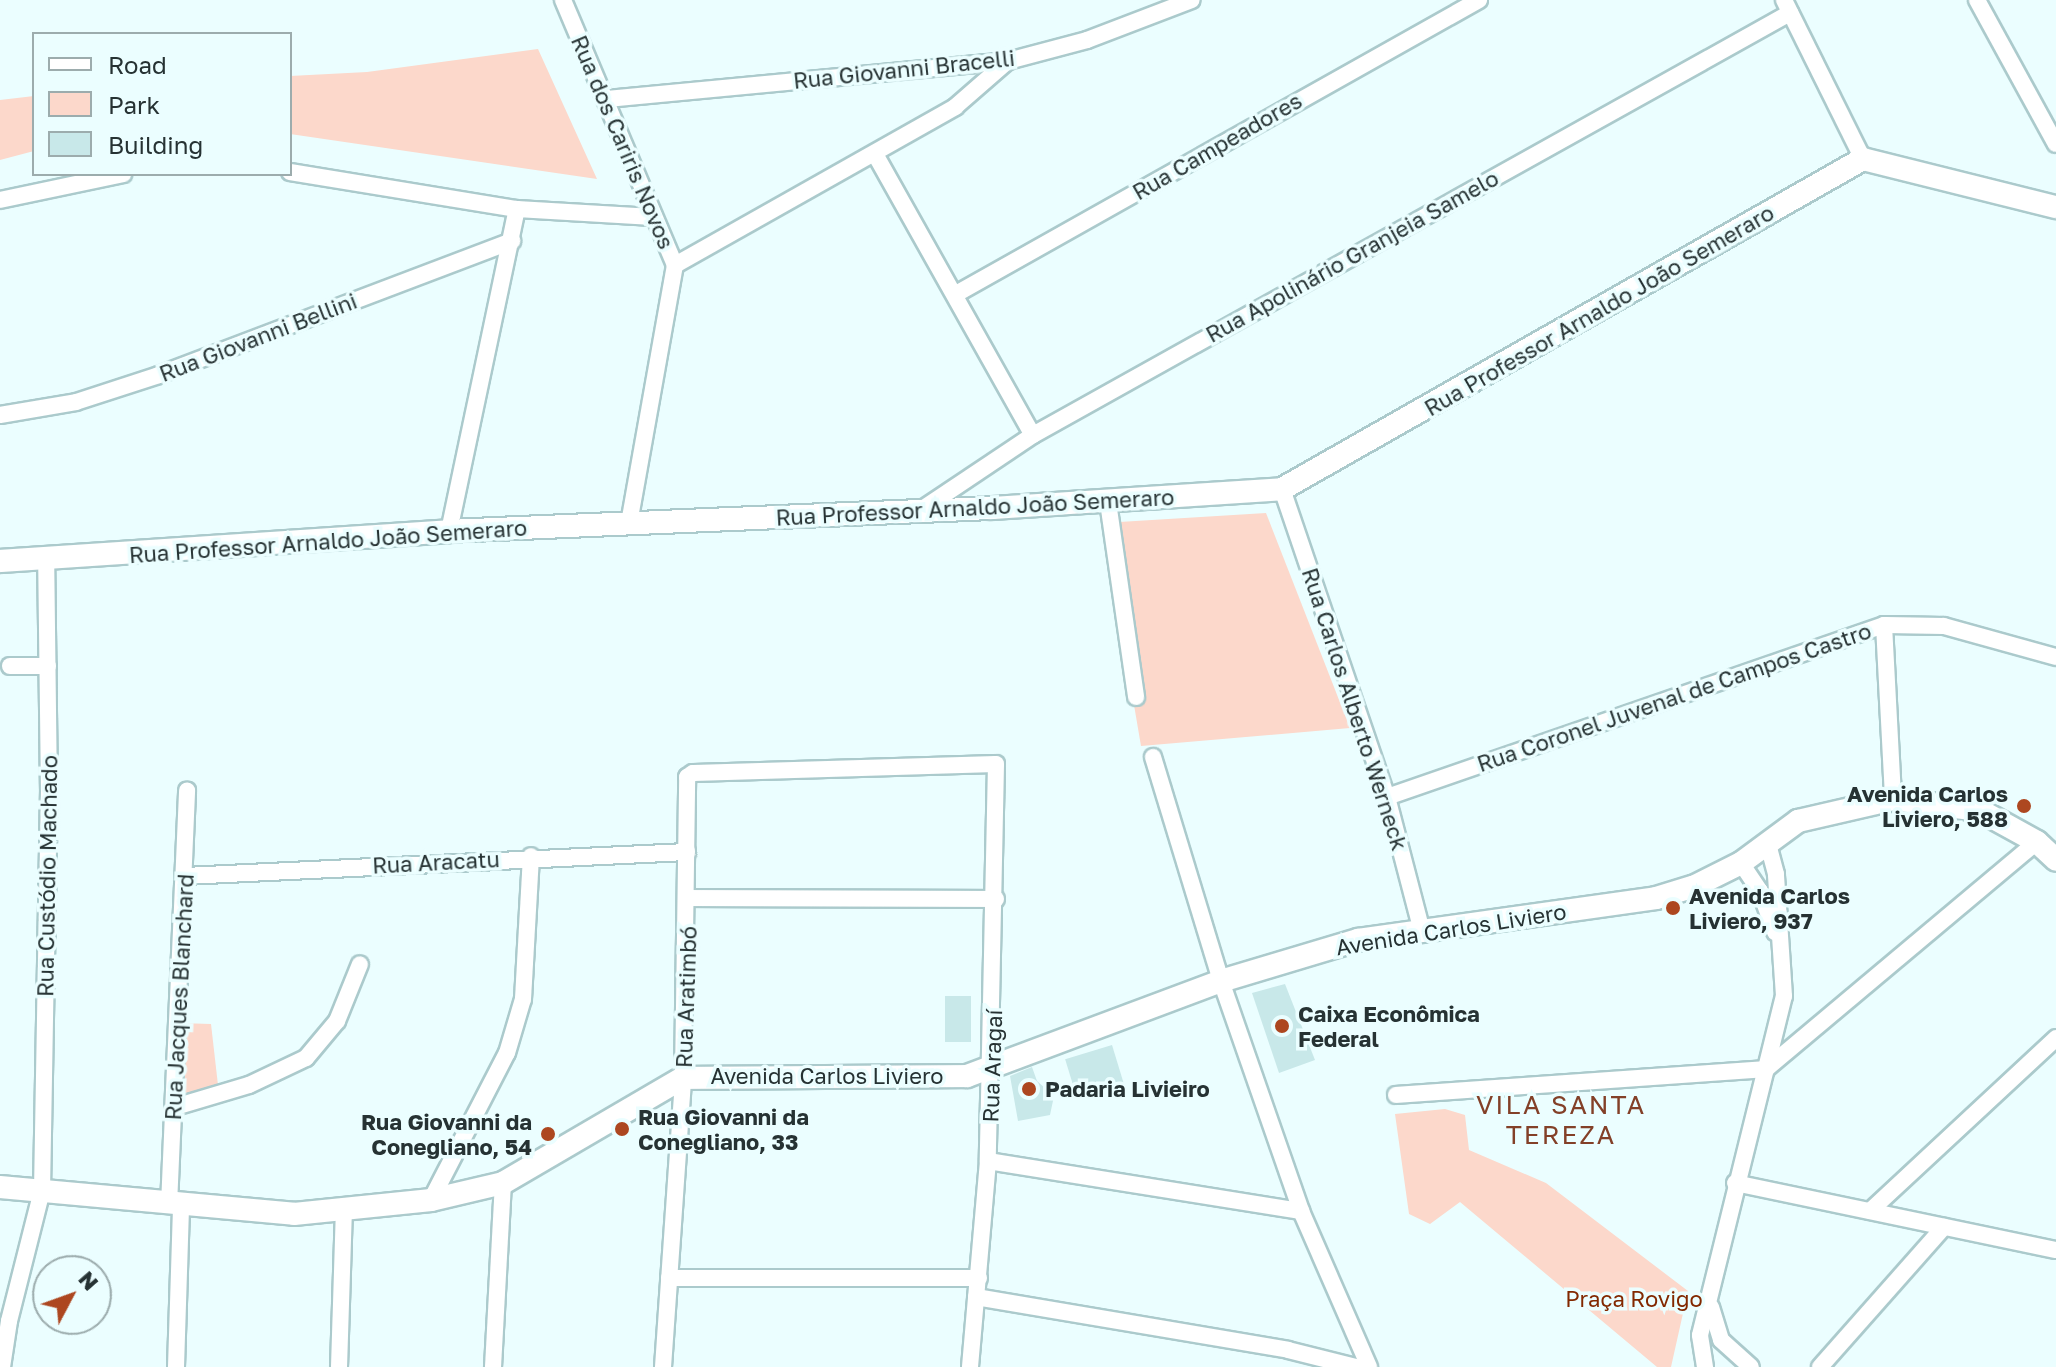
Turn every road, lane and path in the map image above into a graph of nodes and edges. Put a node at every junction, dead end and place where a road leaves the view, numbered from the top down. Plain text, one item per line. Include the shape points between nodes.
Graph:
1 (563, 0) edge
2 (1192, 0) edge
3 (1479, 0) edge
4 (1977, 0) edge
5 (1787, 7) edge
6 (1008, 61) junction
7 (607, 99) junction
8 (2056, 144) edge
9 (875, 154) junction
10 (1863, 159) junction
11 (292, 172) edge
12 (114, 176) edge
13 (0, 200) edge
14 (2056, 207) edge
15 (517, 209) junction
16 (653, 217) junction
17 (512, 241) junction
18 (675, 265) junction
19 (956, 294) junction
20 (0, 415) edge
21 (1033, 435) junction
22 (1282, 489) junction
23 (1108, 502) junction
24 (920, 511) junction
25 (629, 522) junction
26 (449, 531) junction
27 (46, 560) junction
28 (0, 561) edge
29 (1884, 625) junction
30 (2056, 657) edge
31 (10, 666) dead end
32 (48, 666) junction
33 (1136, 697) dead end
34 (1153, 757) dead end
35 (996, 764) joint
36 (187, 790) dead end
37 (1387, 797) junction
38 (1893, 799) junction
39 (1767, 841) junction
40 (2037, 842) junction
41 (687, 852) junction
42 (531, 856) junction
43 (2056, 860) edge
44 (1741, 863) junction
45 (185, 876) junction
46 (689, 898) junction
47 (996, 899) junction
48 (1422, 931) junction
49 (1778, 937) junction
50 (360, 964) dead end
51 (1221, 981) junction
52 (2056, 1038) edge
53 (992, 1068) junction
54 (1766, 1069) junction
55 (683, 1078) junction
56 (1396, 1095) dead end
57 (175, 1107) junction
58 (988, 1161) junction
59 (503, 1183) junction
60 (1735, 1183) junction
61 (0, 1187) edge
62 (42, 1191) junction
63 (431, 1200) junction
64 (175, 1206) junction
65 (344, 1209) junction
66 (1301, 1211) junction
67 (1870, 1211) junction
68 (1944, 1227) junction
69 (2056, 1250) edge
70 (669, 1278) junction
71 (979, 1278) junction
72 (976, 1297) junction
73 (1711, 1305) junction
74 (2, 1367) edge
75 (176, 1367) edge
76 (339, 1367) edge
77 (493, 1367) edge
78 (663, 1367) edge
79 (970, 1367) edge
80 (1356, 1367) edge
81 (1369, 1367) edge
82 (1705, 1367) edge
83 (1751, 1367) edge
84 (1820, 1367) edge

1 - 7 street, Rua dos Cariris Novos
2 - 6 street, Rua Giovanni Bracelli via 1087,40
3 - 19 street, Rua Campeadores
4 - 8 street
5 - 10 street
5 - 21 street, Rua Apolinário Granjeia Samelo
6 - 7 street, Rua Giovanni Bracelli
6 - 9 street via 981,88
7 - 16 street, Rua dos Cariris Novos
9 - 18 street
9 - 19 street
10 - 14 street
10 - 22 street, Rua Professor Arnaldo João Semeraro
11 - 15 street
12 - 13 street
15 - 16 street
15 - 17 street
16 - 18 street, Rua dos Cariris Novos
17 - 20 street, Rua Giovanni Bellini via 159,375 76,402
17 - 26 street
18 - 25 street, Rua dos Cariris Novos
19 - 21 street
21 - 24 street, Rua Apolinário Granjeia Samelo
22 - 23 street, Rua Professor Arnaldo João Semeraro
22 - 37 street, Rua Carlos Alberto Werneck
23 - 24 street, Rua Professor Arnaldo João Semeraro
23 - 33 street
24 - 25 street, Rua Professor Arnaldo João Semeraro
25 - 26 street, Rua Professor Arnaldo João Semeraro
26 - 27 street, Rua Professor Arnaldo João Semeraro
27 - 28 street, Rua Professor Arnaldo João Semeraro
27 - 32 street, Rua Custódio Machado
29 - 30 street, Rua Coronel Juvenal de Campos Castro via 1944,626
29 - 37 street, Rua Coronel Juvenal de Campos Castro
29 - 38 street
31 - 32 street
32 - 62 street, Rua Custódio Machado
34 - 51 street
35 - 41 street, Rua Aratimbó via 693,773 686,781
35 - 47 street, Rua Aragaí
36 - 45 street, Rua Jacques Blanchard
37 - 48 street, Rua Carlos Alberto Werneck
38 - 39 street, Avenida Carlos Liviero via 1798,821
38 - 40 street, Avenida Carlos Liviero via 1979,810
39 - 44 street, Avenida Carlos Liviero
39 - 49 street via 1776,874
40 - 43 street, Avenida Carlos Liviero
40 - 54 street
41 - 42 street, Rua Aracatu
41 - 46 street, Rua Aratimbó
42 - 45 street, Rua Aracatu
42 - 63 street via 523,999 507,1053
44 - 48 street, Avenida Carlos Liviero via 1713,879 1656,898
44 - 49 street via 1760,891
45 - 57 street, Rua Jacques Blanchard
46 - 47 street
46 - 55 street, Rua Aratimbó
47 - 53 street, Rua Aragaí
48 - 51 street, Avenida Carlos Liviero via 1358,940
49 - 54 street via 1784,996
50 - 57 street via 337,1021 306,1058 234,1091
51 - 53 street, Avenida Carlos Liviero
51 - 66 street
52 - 67 street
53 - 55 street, Avenida Carlos Liviero via 967,1076
53 - 58 street, Rua Aragaí
54 - 56 street
54 - 60 street
55 - 59 street
55 - 70 street, Rua Aratimbó
57 - 64 street, Rua Jacques Blanchard
58 - 66 street
58 - 71 street, Rua Aragaí
59 - 63 street
59 - 77 street
60 - 67 street
60 - 73 street
61 - 62 street
62 - 64 street
62 - 74 street, Rua Custódio Machado
63 - 65 street
64 - 65 street via 294,1214
64 - 75 street, Rua Jacques Blanchard
65 - 76 street
66 - 81 street
67 - 68 street
68 - 69 street
68 - 84 street
70 - 71 street
70 - 78 street, Rua Aratimbó
71 - 72 street, Rua Aragaí
72 - 79 street, Rua Aragaí
72 - 80 street via 1288,1350
73 - 82 street via 1700,1335
73 - 83 street via 1721,1340

